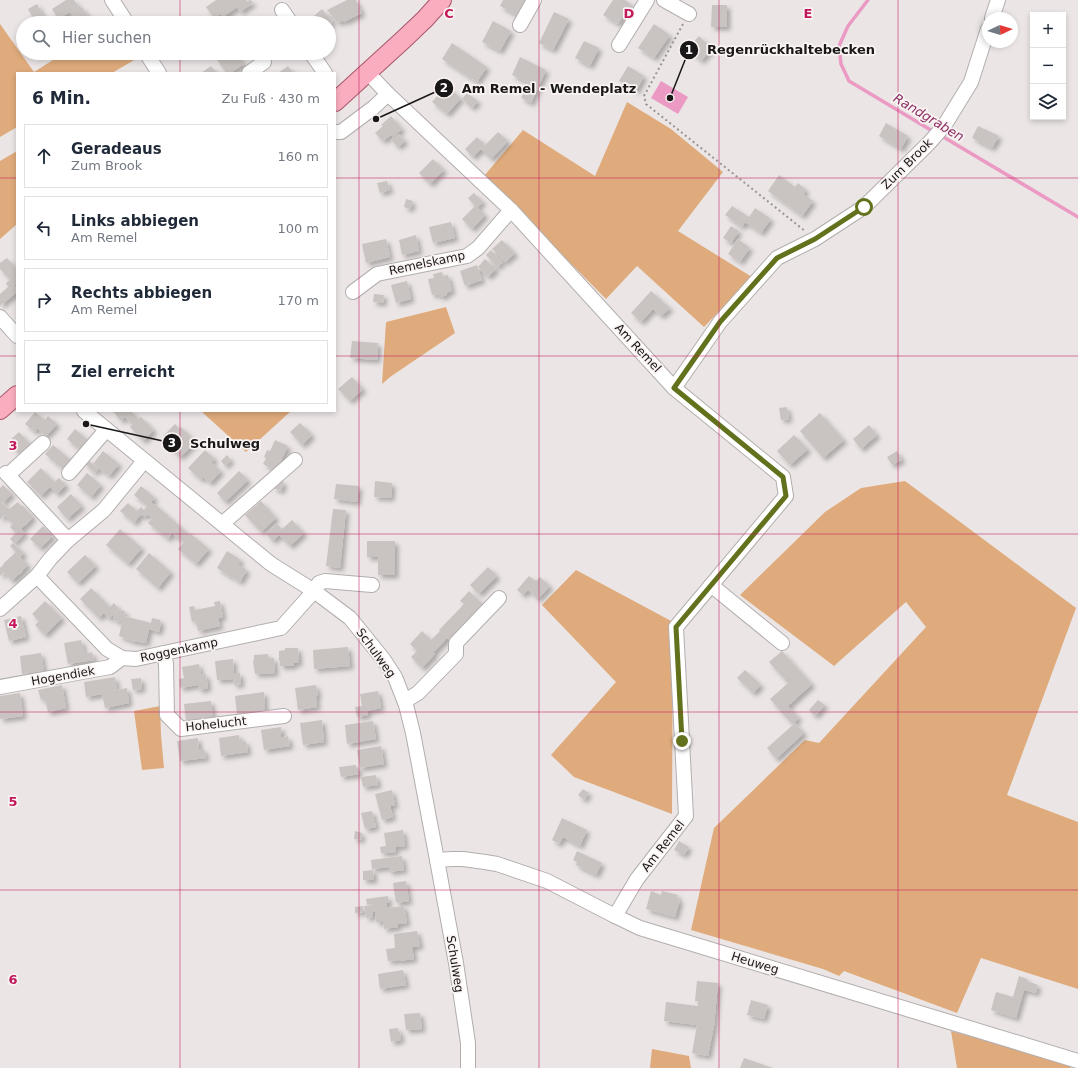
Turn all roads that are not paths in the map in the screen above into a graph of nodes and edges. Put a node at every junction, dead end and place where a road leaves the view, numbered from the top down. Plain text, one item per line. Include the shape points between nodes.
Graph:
1 (112, 0) edge
2 (442, 0) edge
3 (534, 0) edge
4 (647, 0) edge
5 (664, 0) edge
6 (998, 0) edge
7 (282, 10) dead end
8 (994, 12) edge
9 (688, 14) road end
10 (122, 16) edge
11 (286, 16) edge
12 (520, 24) dead end
13 (619, 46) dead end
14 (982, 48) edge
15 (150, 60) edge
16 (316, 60) edge
17 (264, 62) dead end
18 (157, 72) edge
19 (250, 72) edge
20 (324, 72) edge
21 (368, 73) junction
22 (388, 94) junction
23 (337, 95) edge
24 (336, 132) edge
25 (511, 210) junction
26 (353, 292) dead end
27 (0, 317) edge
28 (16, 335) edge
29 (674, 388) junction
30 (16, 396) edge
31 (0, 410) edge
32 (85, 412) edge
33 (106, 430) junction
34 (43, 444) dead end
35 (295, 460) dead end
36 (144, 461) junction
37 (69, 473) dead end
38 (222, 524) junction
39 (68, 540) junction
40 (37, 576) junction
41 (372, 585) dead end
42 (711, 585) junction
43 (314, 591) junction
44 (499, 598) dead end
45 (0, 609) edge
46 (782, 643) dead end
47 (164, 653) junction
48 (122, 658) junction
49 (0, 687) edge
50 (405, 701) junction
51 (284, 716) dead end
52 (437, 860) junction
53 (615, 916) junction
54 (1078, 1061) edge
55 (468, 1068) edge

1 - 10 street
2 - 21 main road
3 - 12 street
4 - 13 street
5 - 9 street
6 - 8 street
7 - 11 street
14 - 29 street, Zum Brook via 971,82 944,126 930,142 864,207 815,239 777,258 720,322
15 - 18 street
16 - 20 street
17 - 19 street
21 - 22 street, Am Remel
21 - 23 main road
22 - 24 street via 341,132
22 - 25 street, Am Remel
25 - 26 street, Remelskamp via 478,248 467,256 377,274
25 - 29 street, Am Remel
27 - 28 street
29 - 42 street, Am Remel via 783,477 786,496
30 - 31 main road
32 - 33 street, Schulweg
33 - 36 street, Schulweg
33 - 37 street
34 - 39 street via 7,474
35 - 38 street
36 - 38 street, Schulweg
36 - 39 street via 104,510
38 - 43 street, Schulweg via 271,564
39 - 40 street
40 - 45 street
40 - 48 street, Roggenkamp via 107,649
41 - 43 street, Roggenkamp via 325,581
42 - 46 street
42 - 53 street, Am Remel via 676,627 686,816 637,879
43 - 47 street, Roggenkamp via 281,628
43 - 50 street, Schulweg via 350,618 384,660
44 - 50 street via 456,643 456,654 418,693
47 - 48 street, Roggenkamp via 136,659
47 - 51 street, Hohelucht via 166,715 181,729
48 - 49 street, Hogendiek via 110,667
50 - 52 street, Schulweg
52 - 53 street, Heuweg via 463,859 497,864 547,881
52 - 55 street, Schulweg via 468,1043
53 - 54 street, Heuweg via 640,928

